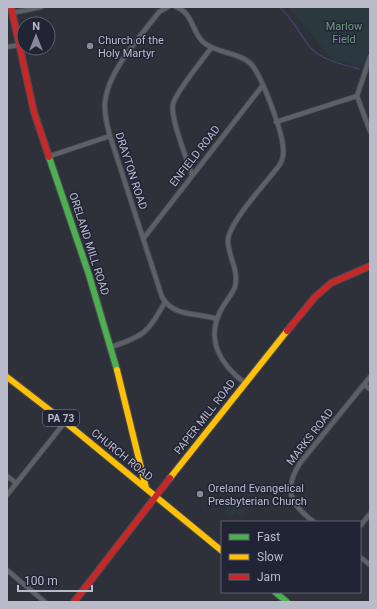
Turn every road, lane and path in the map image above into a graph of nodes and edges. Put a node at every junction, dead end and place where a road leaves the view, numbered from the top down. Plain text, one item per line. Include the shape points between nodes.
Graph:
1 (41, 7) edge
2 (168, 7) edge
3 (176, 7) edge
4 (11, 10) edge
5 (16, 32) edge
6 (211, 48) junction
7 (21, 56) edge
8 (370, 57) edge
9 (263, 85) junction
10 (357, 96) junction
11 (276, 122) junction
12 (370, 131) edge
13 (110, 136) junction
14 (50, 156) junction
15 (192, 174) junction
16 (143, 239) junction
17 (370, 266) edge
18 (165, 302) junction
19 (216, 319) junction
20 (111, 347) junction
21 (7, 377) edge
22 (370, 377) edge
23 (245, 382) junction
24 (364, 385) junction
25 (370, 389) edge
26 (65, 422) junction
27 (7, 476) edge
28 (16, 483) junction
29 (146, 488) junction
30 (7, 495) edge
31 (156, 496) junction
32 (370, 514) edge
33 (313, 521) edge
34 (361, 525) edge
35 (221, 550) edge
36 (361, 558) edge
37 (370, 565) edge
38 (7, 570) edge
39 (276, 593) edge
40 (45, 602) edge
41 (74, 602) edge
42 (287, 602) edge

1 - 4 street
2 - 13 street, DRAYTON ROAD via 159,12 113,77 105,103
3 - 6 street via 187,12 199,37
4 - 5 street, ORELAND MILL ROAD
6 - 9 street via 247,61 256,70
6 - 15 street via 173,105 174,118
7 - 14 street, ORELAND MILL ROAD via 34,112
8 - 10 street
9 - 11 street
9 - 15 street, ENFIELD ROAD
10 - 11 street
10 - 12 street
11 - 19 street via 284,146 282,161 230,231 228,245 235,267 236,283
13 - 14 street
13 - 16 street, DRAYTON ROAD
14 - 20 street, ORELAND MILL ROAD
15 - 16 street, ENFIELD ROAD
16 - 18 street, DRAYTON ROAD
17 - 23 street, PAPER MILL ROAD via 331,283 320,293
18 - 19 street via 184,313
18 - 20 street via 143,335
19 - 23 street via 215,336 219,356 231,372
20 - 29 street, ORELAND MILL ROAD
21 - 26 street, CHURCH ROAD / PA 73
22 - 24 street, MARKS ROAD
23 - 31 street, PAPER MILL ROAD
24 - 25 street
24 - 33 street, MARKS ROAD via 292,475 290,489 293,500 297,508
26 - 28 street
26 - 29 street, CHURCH ROAD / PA 73
27 - 28 street
28 - 30 street
29 - 31 street, CHURCH ROAD / PA 73
31 - 35 street, CHURCH ROAD / PA 73
31 - 41 street, PAPER MILL ROAD
32 - 34 street
36 - 37 street
38 - 40 street
39 - 42 street

